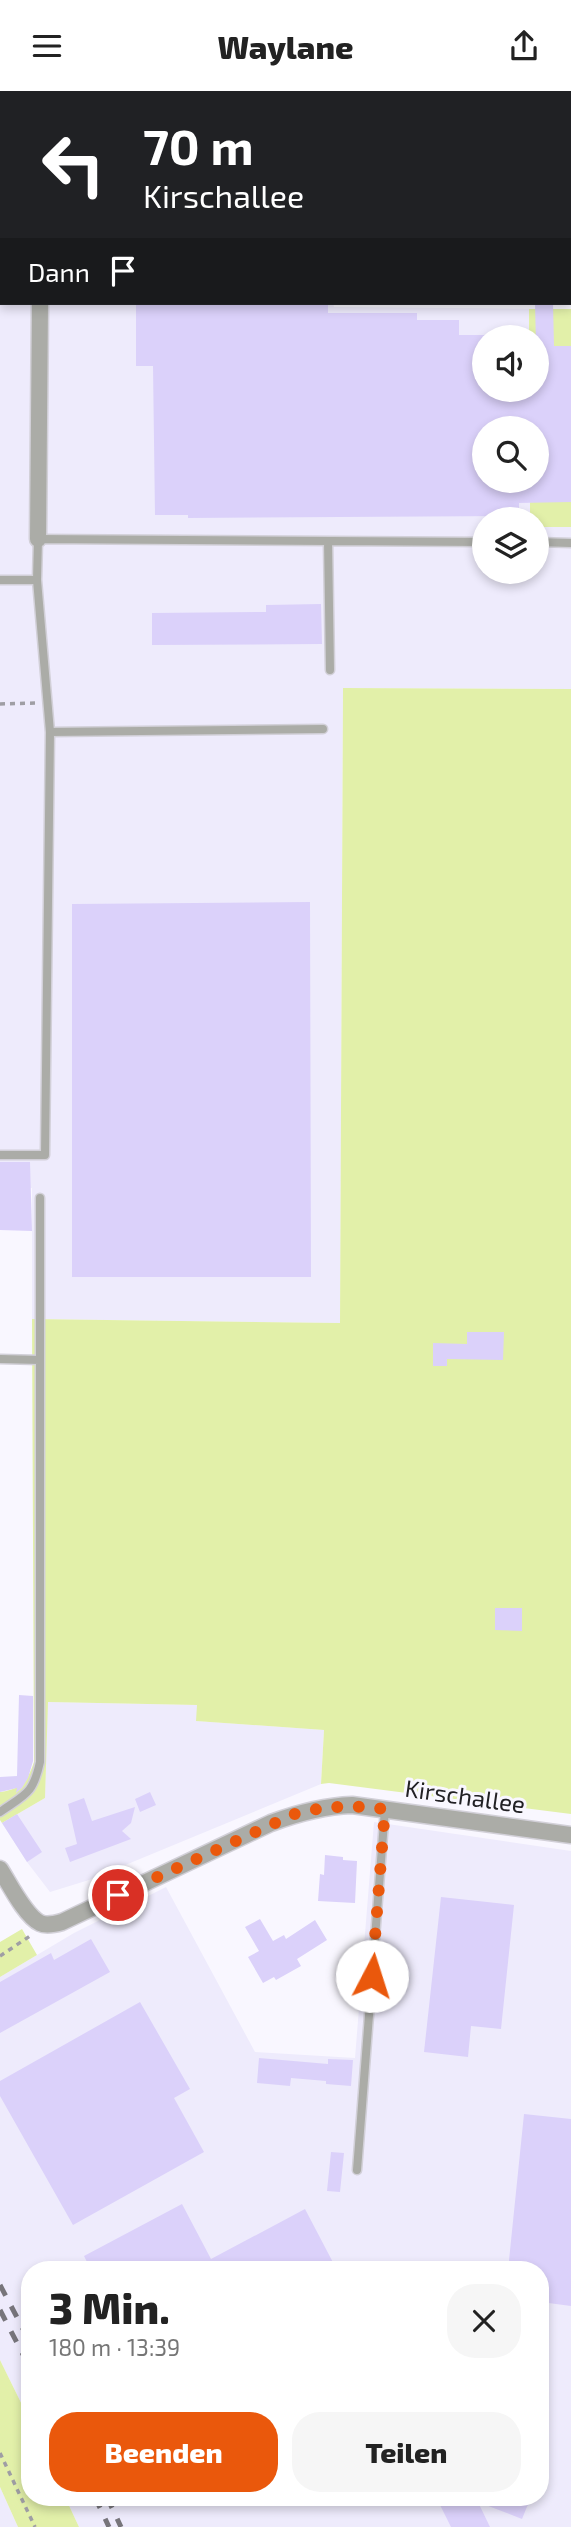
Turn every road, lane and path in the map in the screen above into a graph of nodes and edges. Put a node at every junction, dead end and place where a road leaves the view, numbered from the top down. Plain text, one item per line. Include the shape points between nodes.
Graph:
1 (40, 305) edge
2 (38, 540) junction
3 (328, 541) junction
4 (472, 542) edge
5 (549, 542) edge
6 (571, 543) edge
7 (0, 580) edge
8 (37, 580) junction
9 (330, 670) dead end
10 (48, 703) junction
11 (0, 704) edge
12 (323, 729) dead end
13 (50, 732) junction
14 (0, 1155) edge
15 (40, 1198) dead end
16 (0, 1359) edge
17 (40, 1360) junction
18 (385, 1809) junction
19 (0, 1812) edge
20 (571, 1835) edge
21 (0, 1869) edge
22 (41, 1924) junction
23 (0, 1956) edge
24 (357, 2171) dead end
25 (0, 2453) edge
26 (21, 2497) edge
27 (25, 2506) edge
28 (35, 2527) edge

1 - 2 street
2 - 3 lane
2 - 8 lane
3 - 4 lane
3 - 9 lane
5 - 6 lane
7 - 8 lane
8 - 10 lane
10 - 11 path
10 - 13 lane
12 - 13 lane
13 - 14 lane via 45,1155
15 - 17 lane
16 - 17 lane
17 - 19 lane via 40,1762 29,1792
18 - 20 street, Kirschallee
18 - 22 street, Kirschallee via 328,1806 297,1813 62,1922
18 - 24 lane
21 - 22 street
22 - 23 path
25 - 26 path
27 - 28 path

